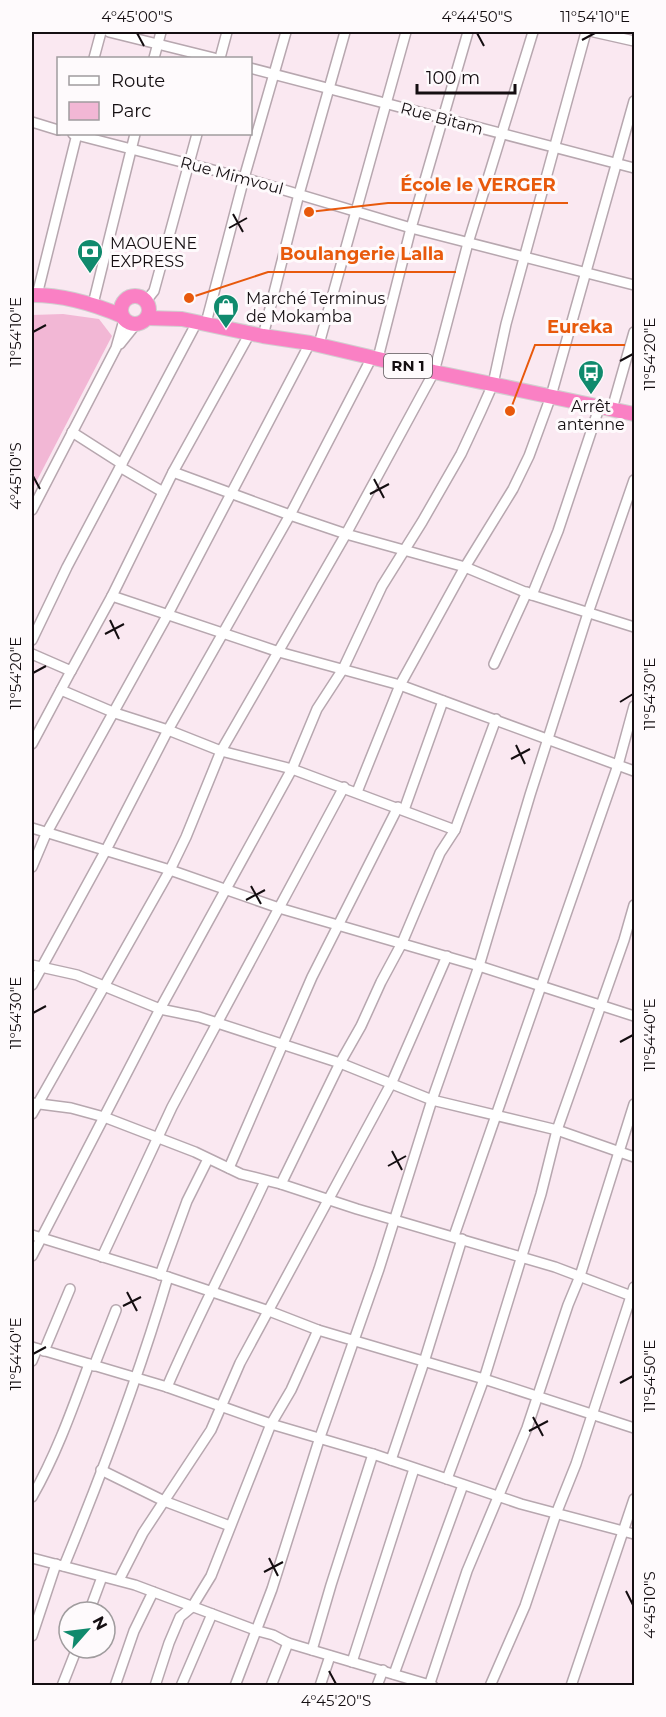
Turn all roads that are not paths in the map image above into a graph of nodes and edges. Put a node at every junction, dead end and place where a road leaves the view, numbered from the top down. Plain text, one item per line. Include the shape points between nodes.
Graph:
1 (101, 32) edge
2 (109, 32) edge
3 (161, 32) edge
4 (227, 32) edge
5 (286, 32) edge
6 (345, 32) edge
7 (406, 32) edge
8 (468, 32) edge
9 (533, 32) edge
10 (586, 32) edge
11 (594, 32) edge
12 (634, 41) edge
13 (157, 45) junction
14 (94, 57) edge
15 (154, 57) edge
16 (210, 57) edge
17 (220, 57) edge
18 (252, 68) edge
19 (274, 74) junction
20 (329, 89) junction
21 (634, 101) edge
22 (386, 103) junction
23 (442, 118) junction
24 (32, 122) edge
25 (57, 130) edge
26 (501, 134) junction
27 (75, 135) edge
28 (79, 135) edge
29 (135, 135) edge
30 (197, 135) edge
31 (132, 148) junction
32 (556, 148) junction
33 (188, 162) junction
34 (616, 164) junction
35 (634, 168) edge
36 (244, 178) junction
37 (299, 194) junction
38 (355, 210) junction
39 (411, 228) junction
40 (468, 243) junction
41 (525, 258) junction
42 (587, 274) junction
43 (634, 285) edge
44 (34, 295) edge
45 (95, 304) junction
46 (137, 314) junction
47 (202, 323) junction
48 (634, 332) edge
49 (257, 335) junction
50 (314, 344) junction
51 (375, 357) junction
52 (434, 372) junction
53 (493, 384) junction
54 (551, 396) junction
55 (605, 408) junction
56 (634, 414) edge
57 (72, 432) junction
58 (121, 466) junction
59 (173, 472) junction
60 (634, 480) edge
61 (163, 492) junction
62 (230, 494) junction
63 (32, 510) edge
64 (290, 515) junction
65 (346, 534) junction
66 (404, 549) junction
67 (465, 567) junction
68 (530, 593) junction
69 (112, 596) junction
70 (588, 613) junction
71 (168, 614) junction
72 (634, 627) edge
73 (224, 633) junction
74 (32, 640) edge
75 (279, 652) junction
76 (32, 654) edge
77 (494, 664) dead end
78 (343, 669) junction
79 (71, 671) junction
80 (400, 685) junction
81 (61, 690) junction
82 (443, 701) junction
83 (634, 706) edge
84 (115, 712) junction
85 (496, 719) junction
86 (168, 730) junction
87 (549, 739) junction
88 (32, 744) edge
89 (221, 751) junction
90 (618, 765) junction
91 (292, 769) junction
92 (634, 771) edge
93 (344, 787) junction
94 (357, 792) junction
95 (401, 809) junction
96 (32, 828) edge
97 (455, 830) junction
98 (46, 834) junction
99 (106, 850) junction
100 (32, 867) edge
101 (170, 870) junction
102 (225, 891) junction
103 (634, 905) edge
104 (279, 908) junction
105 (336, 926) junction
106 (402, 943) junction
107 (447, 957) junction
108 (36, 966) edge
109 (479, 966) junction
110 (32, 985) edge
111 (541, 985) junction
112 (103, 986) junction
113 (601, 1006) junction
114 (160, 1009) junction
115 (634, 1017) edge
116 (218, 1023) junction
117 (282, 1044) junction
118 (340, 1063) junction
119 (392, 1082) junction
120 (432, 1100) junction
121 (34, 1103) edge
122 (634, 1104) edge
123 (32, 1114) edge
124 (495, 1114) junction
125 (104, 1117) junction
126 (557, 1130) junction
127 (159, 1138) junction
128 (619, 1152) junction
129 (634, 1156) edge
130 (208, 1159) junction
131 (229, 1168) junction
132 (266, 1181) junction
133 (281, 1184) junction
134 (328, 1200) junction
135 (395, 1220) junction
136 (32, 1234) edge
137 (458, 1237) junction
138 (42, 1238) junction
139 (32, 1256) edge
140 (102, 1257) junction
141 (522, 1257) junction
142 (164, 1276) junction
143 (580, 1276) junction
144 (70, 1289) dead end
145 (212, 1293) junction
146 (634, 1293) edge
147 (116, 1310) dead end
148 (270, 1311) junction
149 (318, 1330) junction
150 (352, 1341) junction
151 (38, 1349) edge
152 (32, 1361) edge
153 (424, 1362) junction
154 (91, 1365) junction
155 (136, 1377) junction
156 (484, 1379) junction
157 (167, 1387) junction
158 (537, 1398) junction
159 (222, 1407) junction
160 (592, 1415) junction
161 (271, 1424) junction
162 (634, 1428) edge
163 (320, 1437) junction
164 (373, 1454) junction
165 (391, 1460) junction
166 (414, 1469) junction
167 (101, 1470) junction
168 (447, 1479) junction
169 (463, 1485) junction
170 (498, 1496) junction
171 (32, 1497) edge
172 (634, 1499) edge
173 (164, 1501) junction
174 (556, 1514) junction
175 (230, 1526) junction
176 (624, 1530) junction
177 (634, 1534) edge
178 (32, 1558) edge
179 (60, 1565) junction
180 (102, 1577) junction
181 (119, 1580) junction
182 (153, 1592) junction
183 (93, 1600) edge
184 (192, 1606) junction
185 (212, 1614) junction
186 (255, 1630) junction
187 (32, 1636) edge
188 (288, 1643) junction
189 (312, 1650) junction
190 (330, 1656) junction
191 (72, 1660) edge
192 (352, 1662) junction
193 (383, 1670) junction
194 (394, 1674) junction
195 (431, 1685) edge
196 (62, 1686) edge
197 (115, 1686) edge
198 (154, 1686) edge
199 (181, 1686) edge
200 (235, 1686) edge
201 (271, 1686) edge
202 (320, 1686) edge
203 (377, 1686) edge
204 (490, 1686) edge
205 (571, 1686) edge

1 - 14 street
2 - 13 street
3 - 13 street
4 - 17 street
5 - 19 street
6 - 20 street
7 - 22 street
8 - 23 street
9 - 26 street
10 - 32 street
11 - 12 street
13 - 15 street
13 - 16 street
18 - 19 street, Rue Bitam
19 - 20 street, Rue Bitam
19 - 36 street
20 - 22 street, Rue Bitam
20 - 37 street
21 - 34 street
22 - 23 street, Rue Bitam
22 - 38 street
23 - 26 street, Rue Bitam
23 - 39 street
24 - 25 street
26 - 32 street, Rue Bitam
26 - 40 street
27 - 44 street
28 - 31 street, Rue Mimvoul
29 - 31 street
30 - 33 street
31 - 33 street, Rue Mimvoul
31 - 45 street
32 - 34 street, Rue Bitam
32 - 41 street
33 - 36 street, Rue Mimvoul
33 - 46 street via 154,291
34 - 35 street, Rue Bitam
34 - 42 street
36 - 37 street, Rue Mimvoul
36 - 47 street
37 - 38 street, Rue Mimvoul
37 - 49 street
38 - 39 street, Rue Mimvoul
38 - 50 street
39 - 40 street, Rue Mimvoul
39 - 51 street
40 - 41 street, Rue Mimvoul
40 - 52 street
41 - 42 street, Rue Mimvoul
41 - 53 street
42 - 43 street, Rue Mimvoul
42 - 54 street
44 - 45 highway, RN 1 via 62,296
45 - 46 highway, RN 1
45 - 46 highway, RN 1 via 128,298 121,306
46 - 47 highway, RN 1
46 - 57 street
47 - 49 highway, RN 1
47 - 58 street
48 - 55 street
49 - 50 highway, RN 1
49 - 59 street
50 - 51 highway, RN 1
50 - 62 street
51 - 52 highway, RN 1
51 - 64 street
52 - 53 highway, RN 1
52 - 65 street
53 - 54 highway, RN 1
53 - 66 street via 460,454
54 - 55 highway, RN 1
54 - 67 street via 513,489
55 - 56 highway, RN 1
55 - 68 street
57 - 58 street
57 - 63 street
58 - 61 street
58 - 74 street
59 - 61 street
59 - 62 street
60 - 70 street
61 - 69 street
62 - 64 street
62 - 71 street
64 - 65 street
64 - 73 street
65 - 66 street
65 - 75 street
66 - 67 street
66 - 78 street
67 - 68 street
67 - 80 street
68 - 70 street
68 - 77 street
69 - 71 street
69 - 79 street
70 - 72 street
70 - 87 street
71 - 73 street
71 - 84 street
73 - 75 street
73 - 86 street
75 - 78 street
75 - 89 street
76 - 79 street
78 - 80 street
78 - 91 street via 317,709
79 - 81 street
80 - 82 street
80 - 94 street
81 - 84 street
81 - 88 street
82 - 85 street
82 - 95 street
83 - 90 street
84 - 86 street
84 - 98 street
85 - 87 street
85 - 97 street
86 - 89 street
86 - 99 street
87 - 90 street
87 - 109 street
89 - 91 street
89 - 101 street
90 - 92 street
90 - 111 street
91 - 93 street
91 - 102 street
93 - 94 street
93 - 104 street
94 - 95 street
95 - 97 street
95 - 105 street
96 - 98 street
97 - 106 street via 440,853
98 - 99 street
98 - 100 street
99 - 101 street
99 - 108 street
101 - 102 street
101 - 112 street
102 - 104 street
102 - 114 street
103 - 113 street
104 - 105 street
104 - 116 street
105 - 106 street
105 - 117 street
106 - 107 street
106 - 118 street
107 - 109 street
107 - 119 street
108 - 110 street
108 - 112 street via 77,975
109 - 111 street
109 - 120 street
111 - 113 street
111 - 124 street
112 - 114 street
112 - 121 street
113 - 115 street
113 - 126 street
114 - 116 street
114 - 125 street
116 - 117 street
116 - 127 street
117 - 118 street
117 - 131 street
118 - 119 street
118 - 133 street
119 - 120 street
119 - 134 street
120 - 124 street
120 - 135 street
121 - 123 street
121 - 125 street
122 - 128 street
124 - 126 street
124 - 137 street
125 - 127 street
125 - 138 street
126 - 128 street
126 - 141 street
127 - 130 street
127 - 140 street
128 - 129 street
128 - 143 street
130 - 131 street
130 - 142 street via 183,1210
131 - 132 street
132 - 133 street
132 - 145 street
133 - 134 street
134 - 135 street
134 - 148 street
135 - 137 street
135 - 150 street
136 - 138 street
137 - 141 street
137 - 153 street
138 - 139 street
138 - 140 street
140 - 142 street
141 - 143 street
141 - 156 street
142 - 145 street
142 - 155 street
143 - 146 street
143 - 158 street
144 - 151 street
145 - 148 street
145 - 157 street
146 - 160 street
147 - 154 street
148 - 149 street
148 - 159 street via 240,1363
149 - 150 street
149 - 161 street
150 - 153 street
150 - 163 street
151 - 152 street
151 - 154 street
153 - 156 street
153 - 165 street
154 - 155 street
154 - 171 street
155 - 157 street
155 - 167 street
156 - 158 street
156 - 168 street
157 - 159 street
158 - 160 street
158 - 170 street
159 - 161 street
159 - 173 street via 202,1446
160 - 162 street
160 - 174 street
161 - 163 street
161 - 175 street
163 - 164 street
163 - 186 street via 276,1578
164 - 165 street
164 - 189 street
165 - 166 street
166 - 168 street
166 - 192 street
167 - 173 street
167 - 179 street
168 - 169 street
169 - 170 street
169 - 194 street
170 - 174 street
170 - 195 street via 467,1571
172 - 176 street
173 - 175 street
173 - 181 street via 142,1533
174 - 176 street
174 - 204 street via 525,1606
175 - 184 street via 217,1563
176 - 177 street
176 - 205 street
178 - 179 street
179 - 180 street
179 - 187 street
180 - 181 street
180 - 183 street
181 - 182 street
182 - 184 street
182 - 197 street
184 - 185 street
184 - 198 street via 180,1617
185 - 186 street
185 - 199 street
186 - 188 street
186 - 200 street
188 - 189 street
188 - 201 street
189 - 190 street
190 - 192 street
190 - 202 street
191 - 196 street
192 - 193 street
193 - 194 street
193 - 203 street
194 - 195 street

